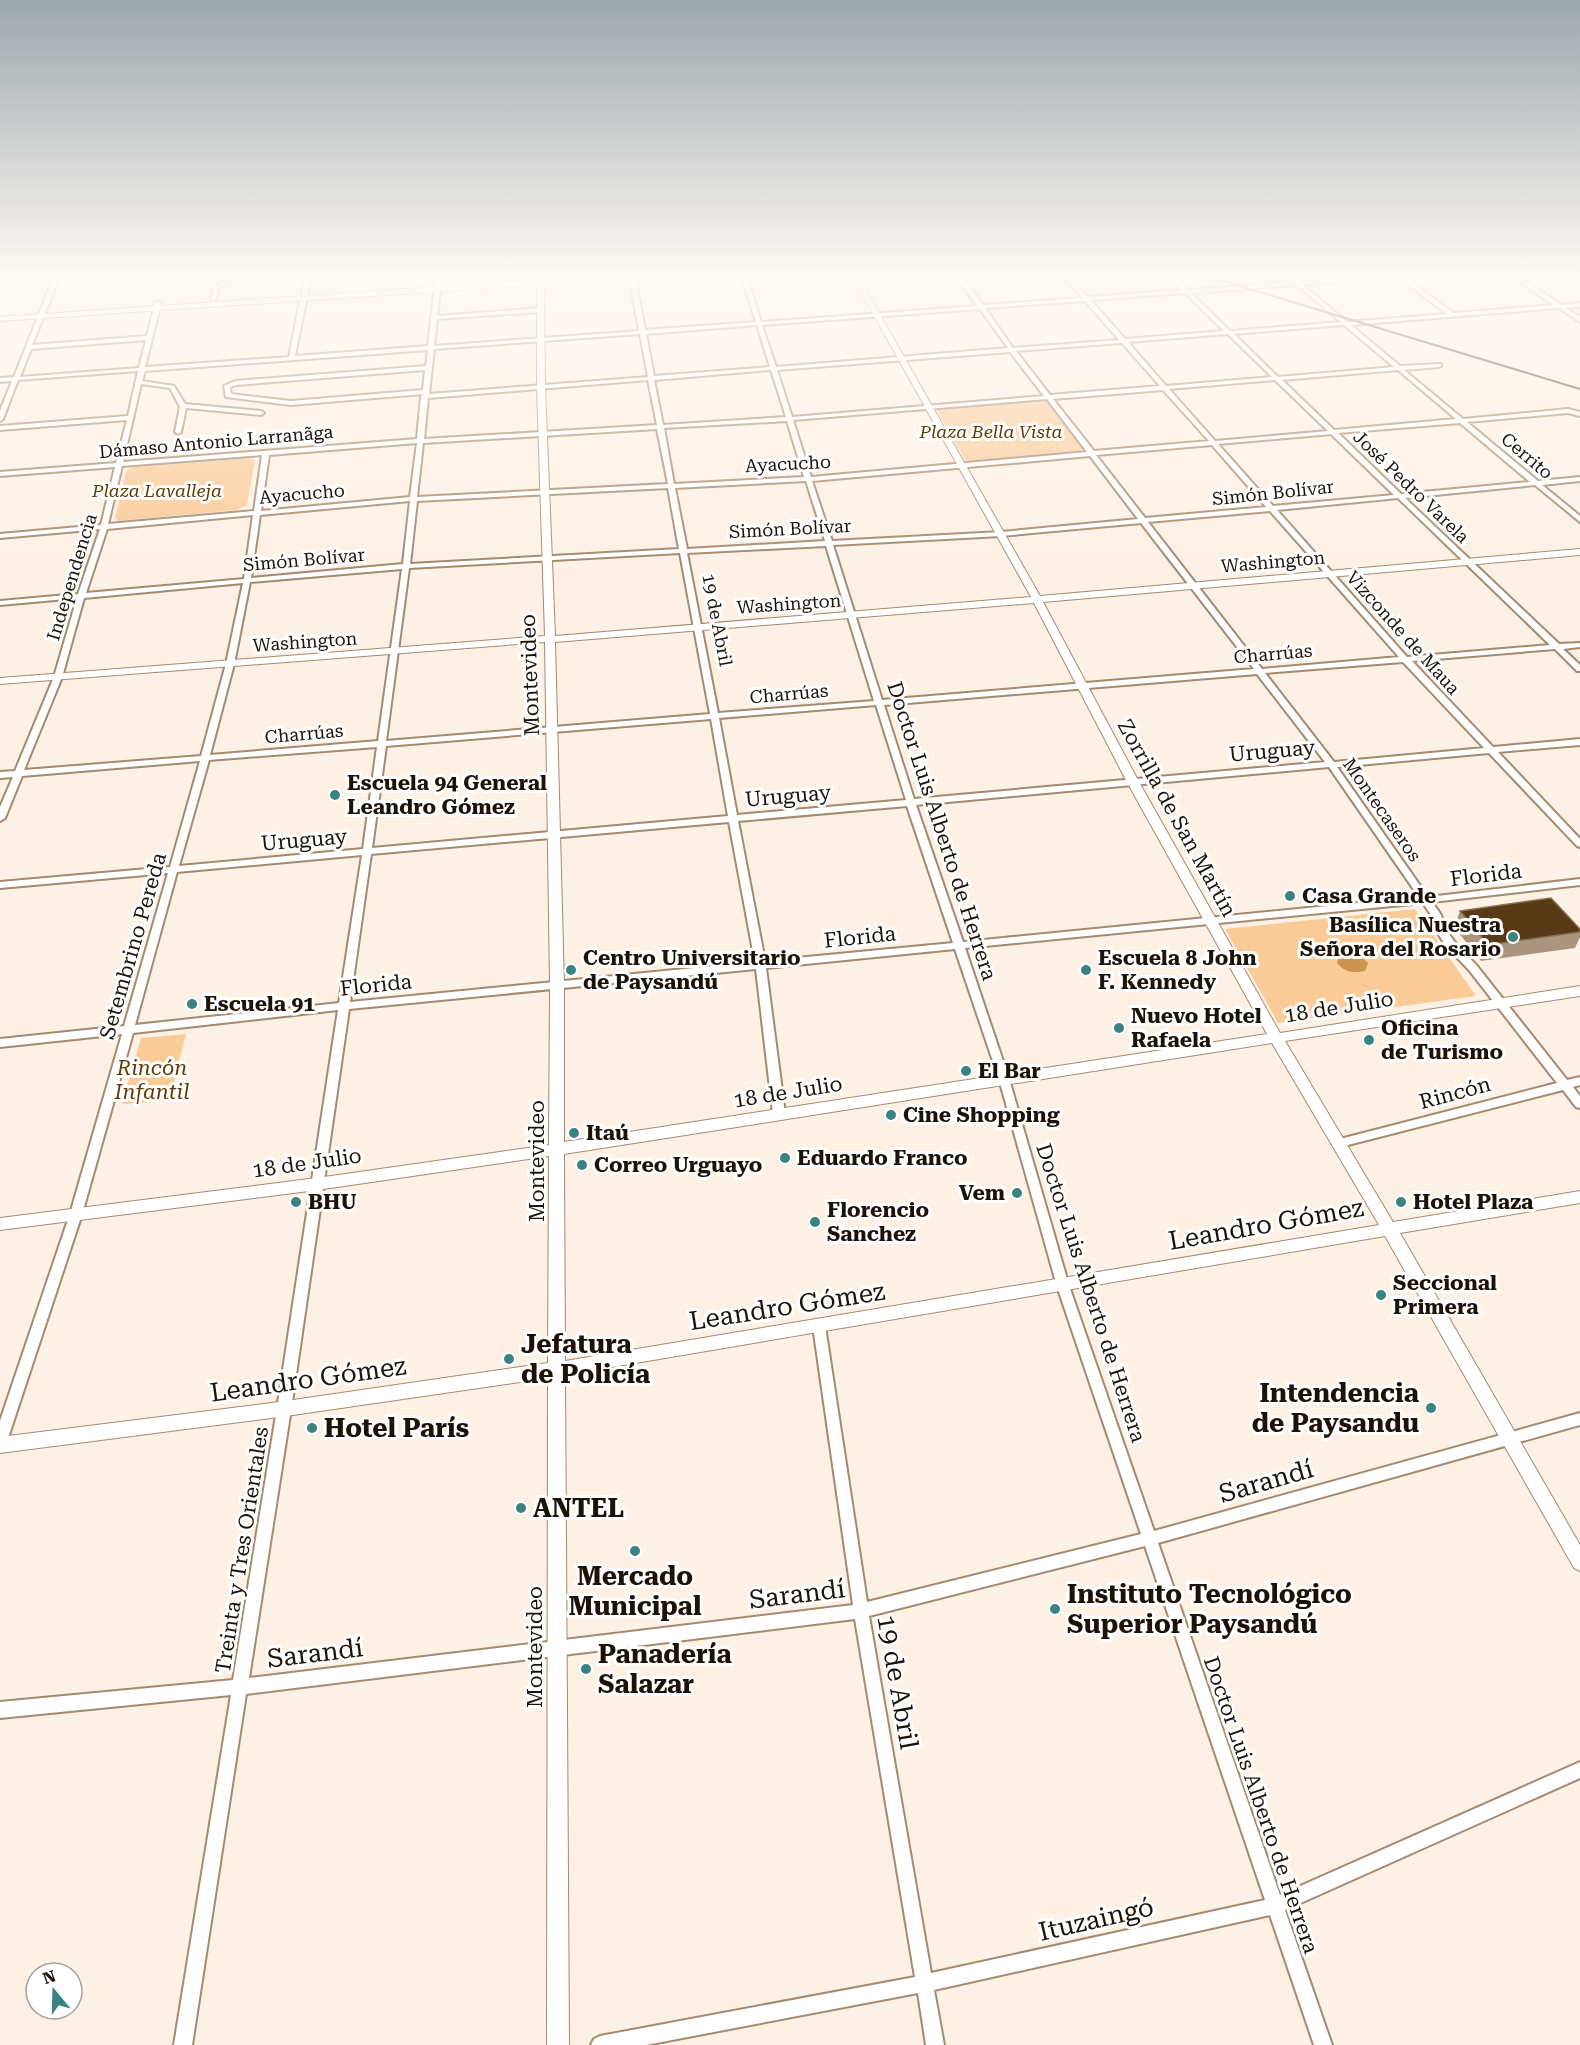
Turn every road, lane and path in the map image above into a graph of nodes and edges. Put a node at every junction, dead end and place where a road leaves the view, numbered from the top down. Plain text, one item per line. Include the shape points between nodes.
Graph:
1 (19, 371) edge
2 (120, 371) edge
3 (140, 371) edge
4 (383, 371) edge
5 (427, 371) edge
6 (541, 371) edge
7 (650, 371) edge
8 (743, 371) edge
9 (774, 371) edge
10 (908, 371) edge
11 (1029, 371) edge
12 (1150, 371) edge
13 (1268, 371) edge
14 (1356, 371) edge
15 (1403, 371) edge
16 (1275, 378) junction
17 (16, 379) junction
18 (651, 379) junction
19 (0, 380) edge
20 (138, 382) junction
21 (541, 387) junction
22 (1164, 388) junction
23 (424, 394) junction
24 (1050, 397) junction
25 (182, 406) junction
26 (930, 407) junction
27 (1578, 413) edge
28 (261, 414) dead end
29 (130, 418) junction
30 (0, 419) edge
31 (788, 419) junction
32 (1462, 421) junction
33 (660, 426) junction
34 (0, 428) edge
35 (177, 432) dead end
36 (1332, 432) junction
37 (542, 433) junction
38 (420, 441) junction
39 (1212, 442) junction
40 (266, 452) junction
41 (1094, 453) junction
42 (120, 464) junction
43 (962, 465) junction
44 (0, 474) edge
45 (807, 479) junction
46 (1580, 479) edge
47 (1536, 483) junction
48 (672, 485) junction
49 (544, 491) junction
50 (1399, 496) junction
51 (414, 499) junction
52 (1272, 509) junction
53 (256, 514) junction
54 (1580, 520) edge
55 (1146, 521) junction
56 (104, 527) junction
57 (1000, 534) junction
58 (0, 536) edge
59 (828, 542) junction
60 (684, 550) junction
61 (1580, 552) edge
62 (547, 557) junction
63 (1467, 562) junction
64 (406, 566) junction
65 (1329, 574) junction
66 (247, 580) junction
67 (1194, 585) junction
68 (81, 596) junction
69 (1036, 599) junction
70 (0, 603) edge
71 (851, 616) junction
72 (698, 627) junction
73 (550, 639) junction
74 (1580, 645) edge
75 (1556, 647) junction
76 (395, 651) junction
77 (1405, 659) junction
78 (230, 664) junction
79 (1580, 669) edge
80 (1262, 671) junction
81 (58, 677) junction
82 (0, 681) edge
83 (1084, 686) junction
84 (879, 703) junction
85 (715, 716) junction
86 (552, 730) junction
87 (1580, 742) edge
88 (383, 744) junction
89 (1489, 750) junction
90 (205, 758) junction
91 (1331, 764) junction
92 (18, 773) junction
93 (0, 775) edge
94 (1133, 782) junction
95 (911, 802) junction
96 (0, 818) edge
97 (735, 819) junction
98 (555, 836) junction
99 (1580, 844) edge
100 (368, 852) junction
101 (173, 870) junction
102 (1580, 882) edge
103 (0, 885) edge
104 (1425, 900) junction
105 (1210, 920) junction
106 (958, 945) junction
107 (761, 966) junction
108 (557, 986) junction
109 (1580, 991) edge
110 (1499, 1004) junction
111 (345, 1006) junction
112 (127, 1029) junction
113 (1276, 1038) junction
114 (0, 1042) edge
115 (1004, 1081) junction
116 (1580, 1081) edge
117 (1564, 1085) junction
118 (1580, 1104) edge
119 (779, 1114) junction
120 (1340, 1143) junction
121 (558, 1149) junction
122 (318, 1184) junction
123 (1580, 1197) edge
124 (76, 1214) junction
125 (0, 1224) edge
126 (1389, 1228) junction
127 (1063, 1286) junction
128 (819, 1326) junction
129 (557, 1369) junction
130 (284, 1409) junction
131 (1580, 1419) edge
132 (1509, 1438) junction
133 (0, 1443) edge
134 (1151, 1538) junction
135 (1580, 1562) edge
136 (861, 1611) junction
137 (556, 1647) junction
138 (240, 1687) junction
139 (0, 1710) edge
140 (1580, 1770) edge
141 (1274, 1906) junction
142 (926, 1983) junction
143 (183, 2045) edge
144 (558, 2045) edge
145 (600, 2045) edge
146 (935, 2045) edge
147 (1323, 2045) edge

1 - 17 street
2 - 17 street
3 - 20 street, Independencia
4 - 23 street via 235,383 227,386 228,396 283,404
5 - 23 street, Treinta y Tres Orientales
6 - 21 street, Montevideo
7 - 18 street, 19 de Abril
8 - 18 street
9 - 31 street, Doctor Luis Alberto de Herrera
10 - 26 street, Zorrilla de San Martín
11 - 24 street, Montecaseros
12 - 22 street, Vizconde de Maua
13 - 16 street, José Pedro Varela
14 - 16 street, Dámaso Antonio Larranãga
15 - 32 street, Cerrito
16 - 22 street, Dámaso Antonio Larranãga
16 - 36 street, José Pedro Varela
17 - 19 street
17 - 30 street
18 - 21 street
18 - 33 street, 19 de Abril
20 - 25 street via 172,387
20 - 29 street, Independencia
21 - 23 street
21 - 37 street, Montevideo
22 - 24 street, Dámaso Antonio Larranãga
22 - 39 street, Vizconde de Maua
23 - 38 street, Treinta y Tres Orientales
24 - 26 street, Dámaso Antonio Larranãga
24 - 41 street, Montecaseros
25 - 28 street
25 - 35 street
26 - 31 street, Dámaso Antonio Larranãga
26 - 43 street, Zorrilla de San Martín
27 - 32 street, Ayacucho
29 - 34 street
29 - 42 street, Independencia
31 - 33 street, Dámaso Antonio Larranãga
31 - 45 street, Doctor Luis Alberto de Herrera
32 - 36 street, Ayacucho
32 - 47 street, Cerrito
33 - 37 street, Dámaso Antonio Larranãga
33 - 48 street, 19 de Abril
36 - 39 street, Ayacucho
36 - 50 street, José Pedro Varela
37 - 38 street, Dámaso Antonio Larranãga
37 - 49 street, Montevideo
38 - 40 street, Dámaso Antonio Larranãga
38 - 51 street, Treinta y Tres Orientales
39 - 41 street, Ayacucho
39 - 52 street, Vizconde de Maua
40 - 42 street, Dámaso Antonio Larranãga
40 - 53 street, Setembrino Pereda
41 - 43 street, Ayacucho
41 - 55 street, Montecaseros
42 - 44 street, Dámaso Antonio Larranãga
42 - 56 street, Independencia
43 - 45 street, Ayacucho
43 - 57 street, Zorrilla de San Martín
45 - 48 street, Ayacucho
45 - 59 street, Doctor Luis Alberto de Herrera
46 - 47 street, Simón Bolívar
47 - 50 street, Simón Bolívar
47 - 54 street, Cerrito
48 - 49 street, Ayacucho
48 - 60 street, 19 de Abril
49 - 51 street, Ayacucho
49 - 62 street, Montevideo
50 - 52 street, Simón Bolívar
50 - 63 street, José Pedro Varela
51 - 53 street, Ayacucho
51 - 64 street, Treinta y Tres Orientales
52 - 55 street, Simón Bolívar
52 - 65 street, Vizconde de Maua
53 - 56 street, Ayacucho
53 - 66 street, Setembrino Pereda
55 - 57 street, Simón Bolívar
55 - 67 street, Montecaseros
56 - 58 street, Ayacucho
56 - 68 street, Independencia
57 - 59 street, Simón Bolívar
57 - 69 street, Zorrilla de San Martín
59 - 60 street, Simón Bolívar
59 - 71 street, Doctor Luis Alberto de Herrera
60 - 62 street, Simón Bolívar
60 - 72 street, 19 de Abril
61 - 63 street, Washington
62 - 64 street, Simón Bolívar
62 - 73 street, Montevideo
63 - 65 street, Washington
63 - 75 street, José Pedro Varela
64 - 66 street, Simón Bolívar
64 - 76 street, Treinta y Tres Orientales
65 - 67 street, Washington
65 - 77 street, Vizconde de Maua
66 - 68 street, Simón Bolívar
66 - 78 street, Setembrino Pereda
67 - 69 street, Washington
67 - 80 street, Montecaseros
68 - 70 street, Simón Bolívar
68 - 81 street, Independencia
69 - 71 street, Washington
69 - 83 street, Zorrilla de San Martín
71 - 72 street, Washington
71 - 84 street, Doctor Luis Alberto de Herrera
72 - 73 street, Washington
72 - 85 street, 19 de Abril
73 - 76 street, Washington
73 - 86 street, Montevideo
74 - 75 street, Charrúas
75 - 77 street, Charrúas
75 - 79 street, José Pedro Varela
76 - 78 street, Washington
76 - 88 street, Treinta y Tres Orientales
77 - 80 street, Charrúas
77 - 89 street, Vizconde de Maua
78 - 81 street, Washington
78 - 90 street, Setembrino Pereda
80 - 83 street, Charrúas
80 - 91 street, Montecaseros
81 - 82 street, Washington
81 - 92 street, Independencia
83 - 84 street, Charrúas
83 - 94 street, Zorrilla de San Martín
84 - 85 street, Charrúas
84 - 95 street, Doctor Luis Alberto de Herrera
85 - 86 street, Charrúas
85 - 97 street, 19 de Abril
86 - 88 street, Charrúas
86 - 98 street, Montevideo
87 - 89 street, Uruguay
88 - 90 street, Charrúas
88 - 100 street, Treinta y Tres Orientales
89 - 91 street, Uruguay
89 - 99 street, Vizconde de Maua
90 - 92 street, Charrúas
90 - 101 street, Setembrino Pereda
91 - 94 street, Uruguay
91 - 104 street, Montecaseros
92 - 93 street, Charrúas
92 - 96 street, Independencia
94 - 95 street, Uruguay
94 - 105 street, Zorrilla de San Martín
95 - 97 street, Uruguay
95 - 106 street, Doctor Luis Alberto de Herrera
97 - 98 street, Uruguay
97 - 107 street, 19 de Abril
98 - 100 street, Uruguay
98 - 108 street, Montevideo
100 - 101 street, Uruguay
100 - 111 street, Treinta y Tres Orientales
101 - 103 street, Uruguay
101 - 112 street, Setembrino Pereda
102 - 104 street, Florida
104 - 105 street, Florida
104 - 110 street, Montecaseros via 1436,915 1436,924
105 - 106 street, Florida
105 - 113 street, Zorrilla de San Martín
106 - 107 street, Florida
106 - 115 street, Doctor Luis Alberto de Herrera
107 - 108 street, Florida
107 - 119 street, 19 de Abril
108 - 111 street, Florida
108 - 121 street, Montevideo
109 - 110 street, 18 de Julio
110 - 113 street, 18 de Julio
110 - 117 street, Montecaseros
111 - 112 street, Florida
111 - 122 street, Treinta y Tres Orientales
112 - 114 street, Florida
112 - 124 street, Setembrino Pereda
113 - 115 street, 18 de Julio
113 - 120 street, Zorrilla de San Martín
115 - 119 street, 18 de Julio
115 - 127 street, Doctor Luis Alberto de Herrera
116 - 117 street, Rincón
117 - 118 street, Montecaseros
117 - 120 street, Rincón
119 - 121 street, 18 de Julio
120 - 126 street, Zorrilla de San Martín
121 - 122 street, 18 de Julio
121 - 129 street, Montevideo
122 - 124 street, 18 de Julio
122 - 130 street, Treinta y Tres Orientales
123 - 126 street, Leandro Gómez
124 - 125 street, 18 de Julio
124 - 133 street, Setembrino Pereda
126 - 127 street, Leandro Gómez
126 - 132 street, Zorrilla de San Martín
127 - 128 street, Leandro Gómez
127 - 134 street, Doctor Luis Alberto de Herrera
128 - 129 street, Leandro Gómez
128 - 136 street, 19 de Abril
129 - 130 street, Leandro Gómez
129 - 137 street, Montevideo
130 - 133 street, Leandro Gómez
130 - 138 street, Treinta y Tres Orientales
131 - 132 street, Sarandí
132 - 134 street, Sarandí
132 - 135 street, Zorrilla de San Martín
134 - 136 street, Sarandí
134 - 141 street, Doctor Luis Alberto de Herrera
136 - 137 street, Sarandí
136 - 142 street, 19 de Abril
137 - 138 street, Sarandí
137 - 144 street, Montevideo
138 - 139 street, Sarandí
138 - 143 street, Treinta y Tres Orientales
140 - 141 street, Ituzaingó
141 - 142 street, Ituzaingó
141 - 147 street, Doctor Luis Alberto de Herrera
142 - 145 street, Ituzaingó
142 - 146 street, 19 de Abril

